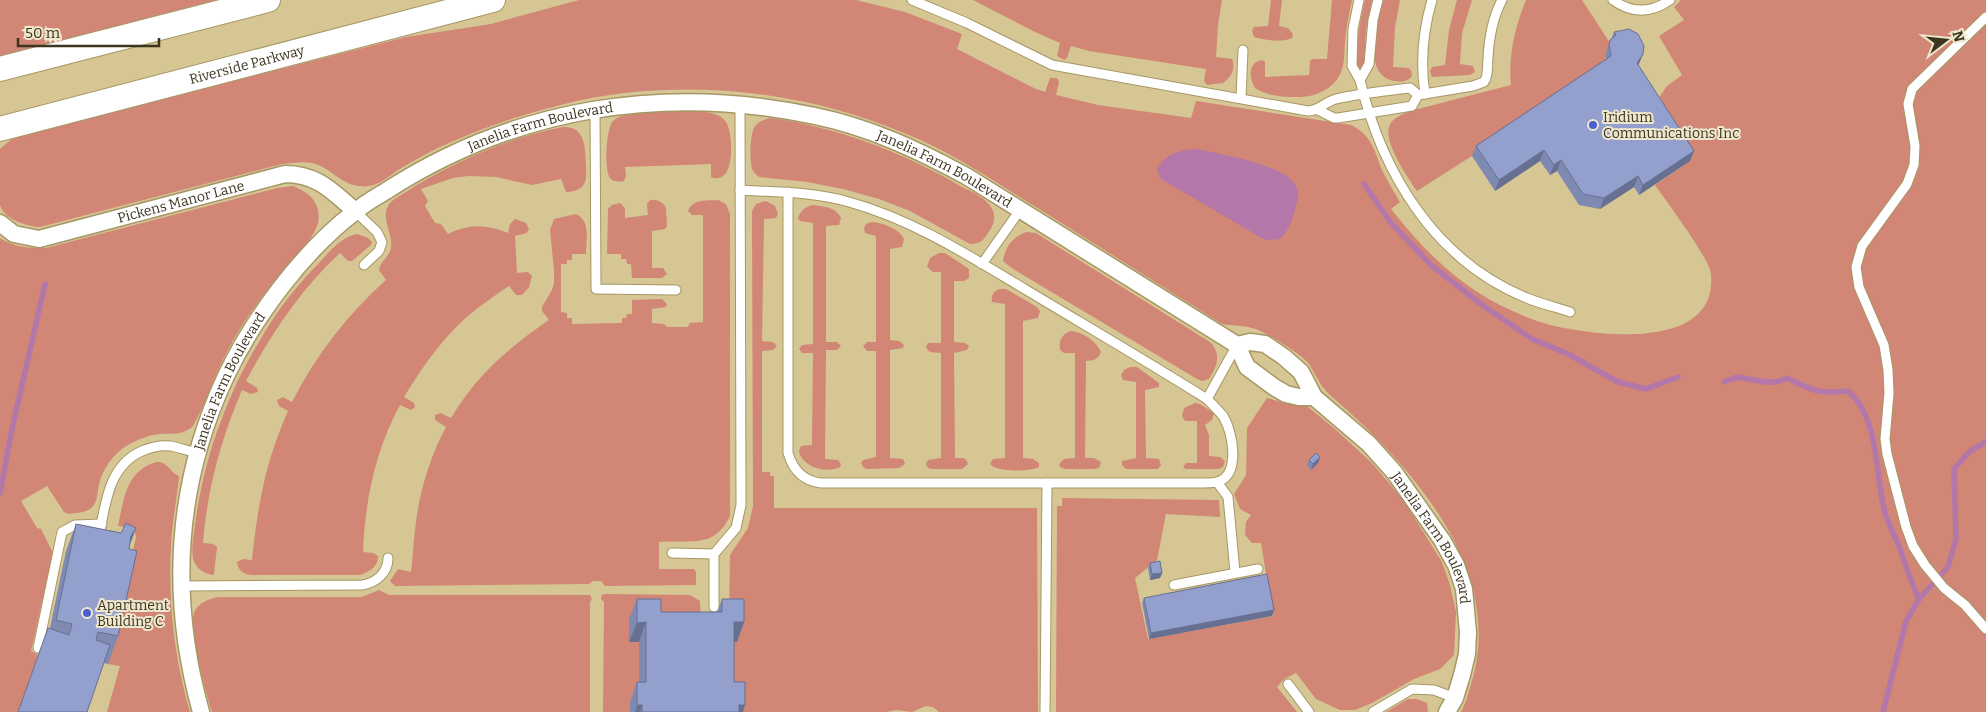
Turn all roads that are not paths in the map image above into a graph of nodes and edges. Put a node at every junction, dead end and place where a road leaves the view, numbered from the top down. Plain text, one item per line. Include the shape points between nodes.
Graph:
1 (268, 0) edge
2 (493, 0) edge
3 (912, 0) edge
4 (1359, 0) edge
5 (1378, 0) edge
6 (1432, 0) edge
7 (1502, 0) edge
8 (1613, 0) edge
9 (1670, 0) edge
10 (1986, 17) edge
11 (1243, 50) dead end
12 (0, 70) edge
13 (1360, 80) junction
14 (1364, 94) junction
15 (1421, 94) junction
16 (1241, 98) junction
17 (740, 104) junction
18 (595, 109) junction
19 (1318, 110) junction
20 (1370, 113) junction
21 (0, 129) edge
22 (740, 190) junction
23 (788, 192) junction
24 (1020, 210) junction
25 (355, 211) junction
26 (0, 223) edge
27 (982, 264) junction
28 (364, 265) dead end
29 (676, 290) dead end
30 (1570, 312) dead end
31 (1237, 345) junction
32 (1314, 397) junction
33 (1207, 399) junction
34 (198, 453) junction
35 (1218, 482) junction
36 (1048, 483) junction
37 (102, 524) junction
38 (97, 549) edge
39 (672, 553) dead end
40 (714, 554) junction
41 (388, 558) dead end
42 (1258, 568) dead end
43 (1235, 572) junction
44 (1174, 585) dead end
45 (181, 586) junction
46 (714, 607) dead end
47 (1986, 629) edge
48 (38, 648) dead end
49 (1288, 684) dead end
50 (1451, 705) edge
51 (201, 712) edge
52 (1045, 712) edge
53 (1309, 712) edge
54 (1373, 712) edge

1 - 12 main road
2 - 21 main road, Riverside Parkway
3 - 16 lane via 1052,65
4 - 13 lane via 1353,29 1352,66
5 - 13 lane via 1369,64
6 - 15 lane via 1422,50
7 - 15 lane via 1492,29 1486,79 1474,86
8 - 9 lane via 1636,11 1646,11
10 - 47 lane via 1912,89 1908,104 1915,146 1914,165 1907,184 1862,246 1856,267 1859,287 1884,345 1889,393 1886,454 1906,527 1925,566
11 - 16 lane
13 - 14 lane
14 - 15 lane via 1410,88
14 - 19 lane via 1331,100
14 - 20 lane
15 - 20 lane via 1412,106
16 - 19 lane via 1301,110
17 - 18 street, Janelia Farm Boulevard via 678,101
17 - 22 lane
17 - 24 street, Janelia Farm Boulevard via 818,116 873,132 928,155
18 - 25 street, Janelia Farm Boulevard via 546,118 501,133 412,174
18 - 29 lane via 596,289
19 - 20 lane via 1334,118
20 - 30 lane via 1394,176 1448,247 1499,284 1526,298
22 - 23 lane
22 - 40 lane via 741,505 736,528
23 - 27 lane via 833,198 896,218
23 - 36 lane via 788,453 797,472 804,479 821,483
24 - 27 lane
24 - 31 street, Janelia Farm Boulevard
25 - 26 street, Pickens Manor Lane via 311,177 285,174 39,239 14,234
25 - 28 lane via 377,232 382,242 379,251
25 - 34 street, Janelia Farm Boulevard via 304,261 253,327 213,404
27 - 33 lane
31 - 32 street via 1247,367 1262,379 1286,394
31 - 32 street, Janelia Farm Boulevard via 1250,342 1265,344 1284,356 1301,372
31 - 33 lane
32 - 50 street, Janelia Farm Boulevard via 1369,444 1394,472 1456,565 1464,589 1468,632 1467,654
33 - 35 lane via 1223,417 1232,436 1232,466 1226,477
34 - 37 lane via 158,446 129,458 118,470 108,494
34 - 45 street, Janelia Farm Boulevard via 182,536
35 - 36 lane
35 - 43 lane via 1228,497
36 - 52 lane
37 - 38 lane
37 - 48 lane via 74,525 62,532
39 - 40 lane
40 - 46 lane
41 - 45 lane via 388,566 378,579 362,585
42 - 43 lane
43 - 44 lane
45 - 51 street, Janelia Farm Boulevard via 186,651
49 - 53 lane
50 - 54 lane via 1434,690 1412,689

